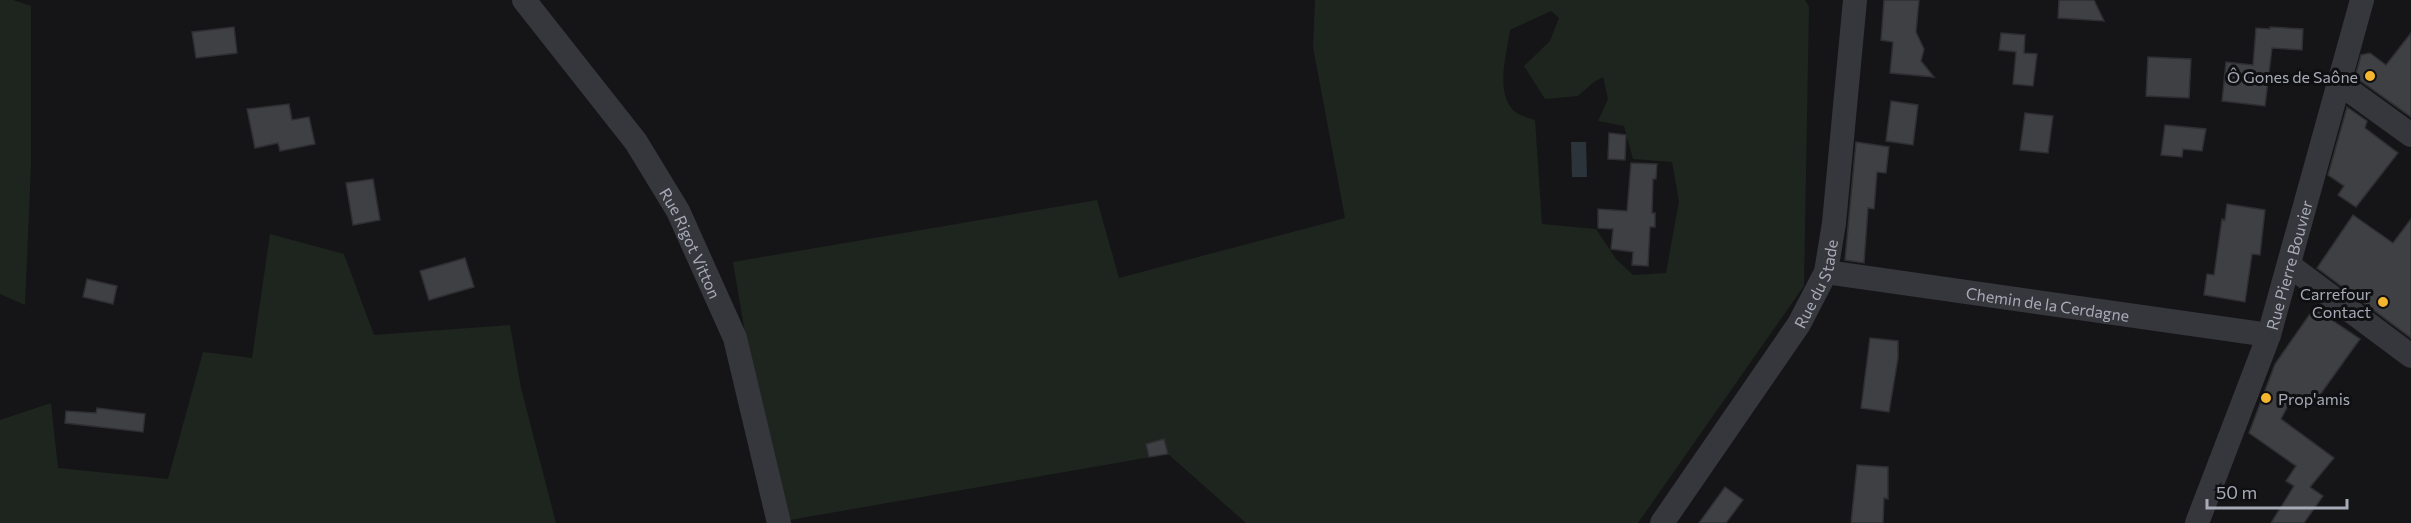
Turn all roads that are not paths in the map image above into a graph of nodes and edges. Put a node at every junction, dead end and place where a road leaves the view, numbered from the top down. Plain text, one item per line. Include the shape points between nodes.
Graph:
1 (524, 0) edge
2 (1855, 0) edge
3 (2362, 0) edge
4 (2339, 83) junction
5 (2411, 135) edge
6 (2289, 265) junction
7 (1826, 272) junction
8 (2269, 335) junction
9 (2411, 356) edge
10 (779, 523) edge
11 (1662, 523) edge
12 (2197, 523) edge

1 - 10 street, Rue Rigot Vitton via 636,142 678,211 735,338
2 - 7 street, Rue du Stade
3 - 4 street, Rue Pierre Bouvier
4 - 5 street
4 - 6 street, Rue Pierre Bouvier
6 - 8 street, Rue Pierre Bouvier
6 - 9 street
7 - 8 street, Chemin de la Cerdagne
7 - 11 street, Rue du Stade via 1799,324
8 - 12 street, Rue Pierre Bouvier

